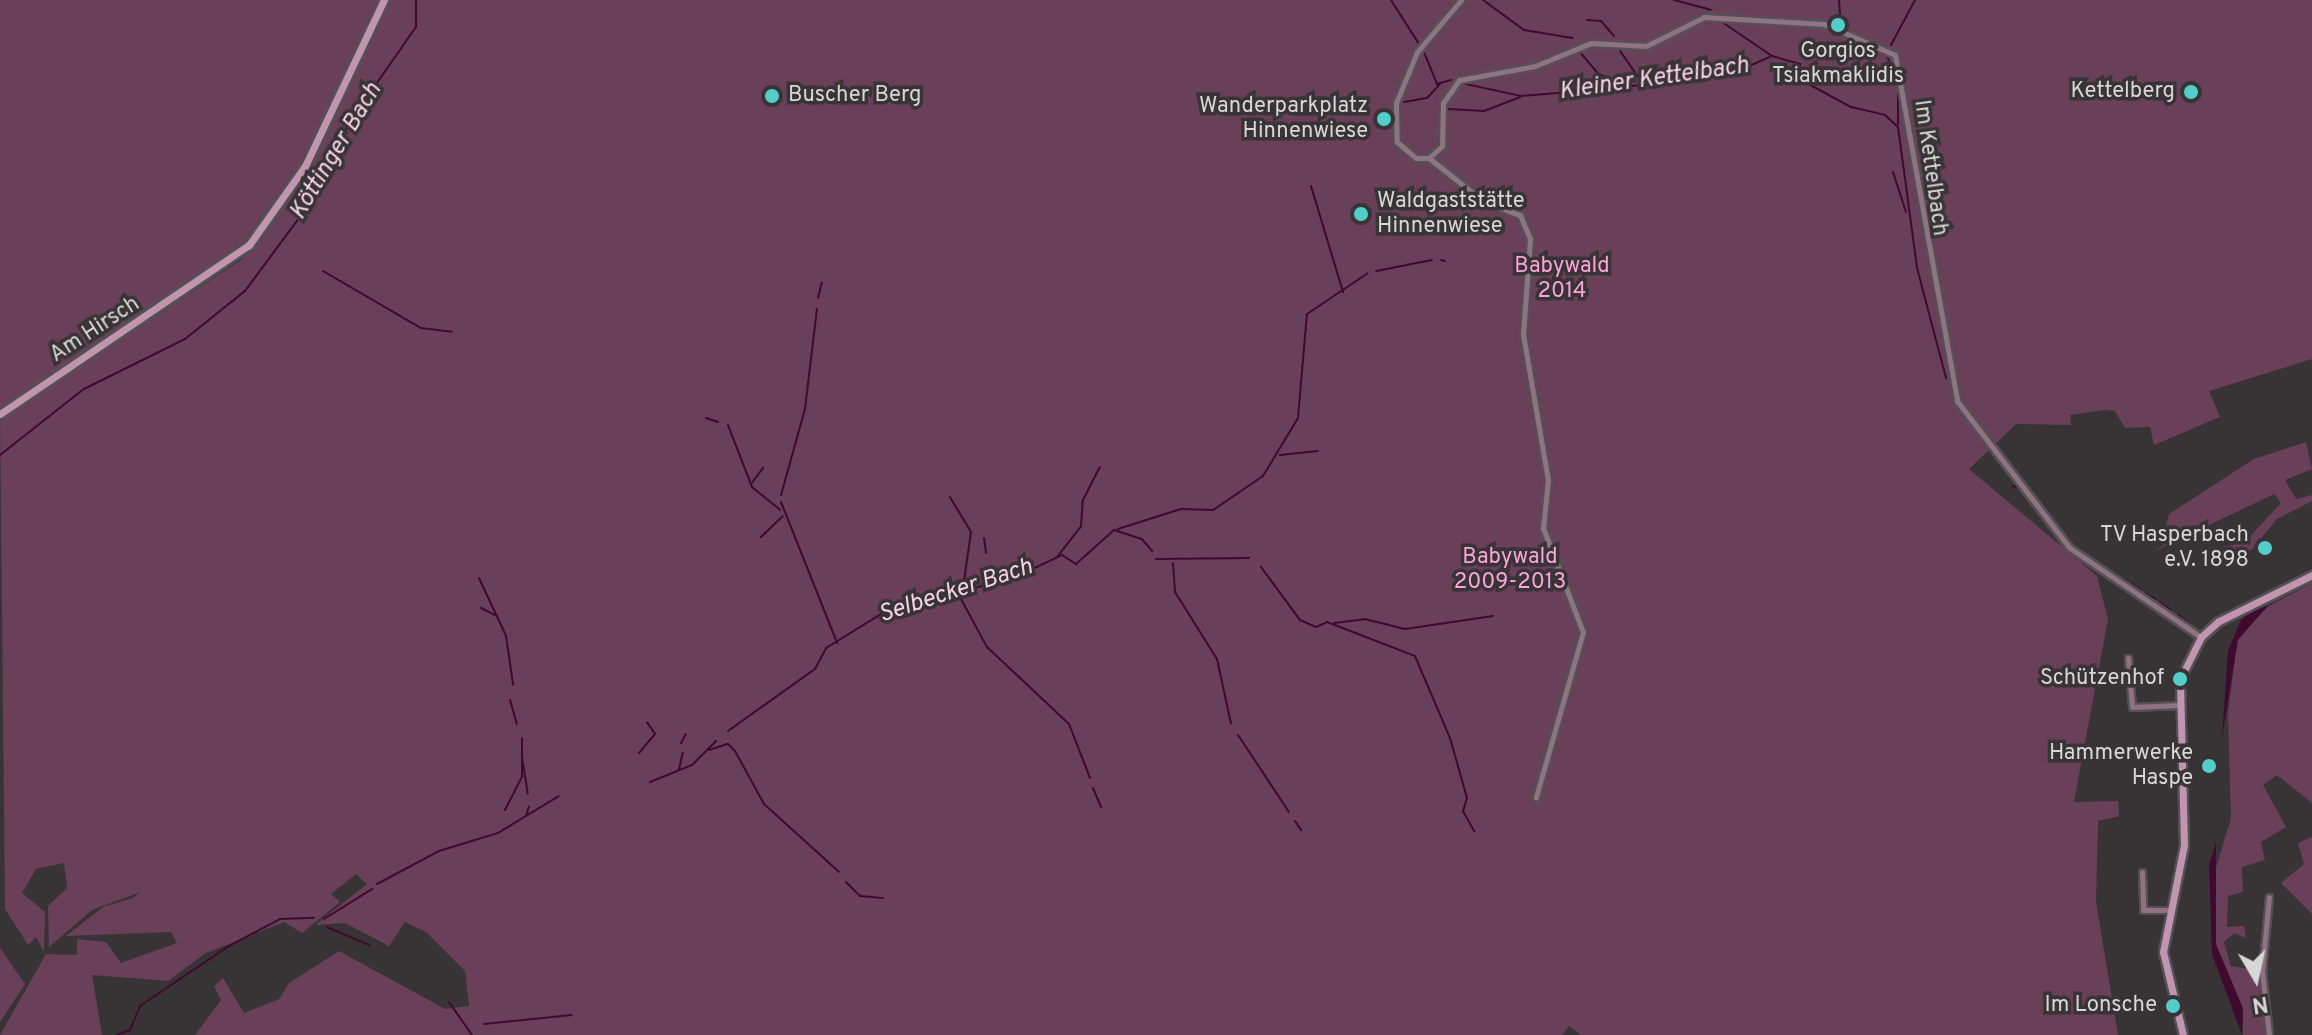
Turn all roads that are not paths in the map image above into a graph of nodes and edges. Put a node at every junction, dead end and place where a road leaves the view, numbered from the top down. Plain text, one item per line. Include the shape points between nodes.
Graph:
1 (384, 0) edge
2 (1461, 0) edge
3 (1429, 158) junction
4 (0, 414) edge
5 (2312, 575) edge
6 (2201, 637) junction
7 (2128, 658) dead end
8 (2179, 705) junction
9 (1536, 797) dead end
10 (2142, 872) dead end
11 (2269, 897) dead end
12 (2168, 910) junction
13 (2183, 1035) edge
14 (2269, 1035) edge

1 - 4 main road, Am Hirsch via 290,191 249,245 210,277
2 - 3 street via 1417,52 1396,103 1397,142 1408,155
3 - 6 street, Im Kettelbach via 1442,146 1443,103 1459,80 1535,66 1591,43 1646,46 1704,17 1824,24 1895,55 1957,401 2070,548
3 - 9 street via 1483,201 1520,215 1530,239 1523,334 1548,480 1543,528 1583,632
5 - 6 main road via 2239,608
6 - 8 main road via 2180,679
7 - 8 street via 2132,707
8 - 12 main road via 2187,797
10 - 12 street via 2143,910
11 - 14 street via 2262,971
12 - 13 main road via 2164,967

